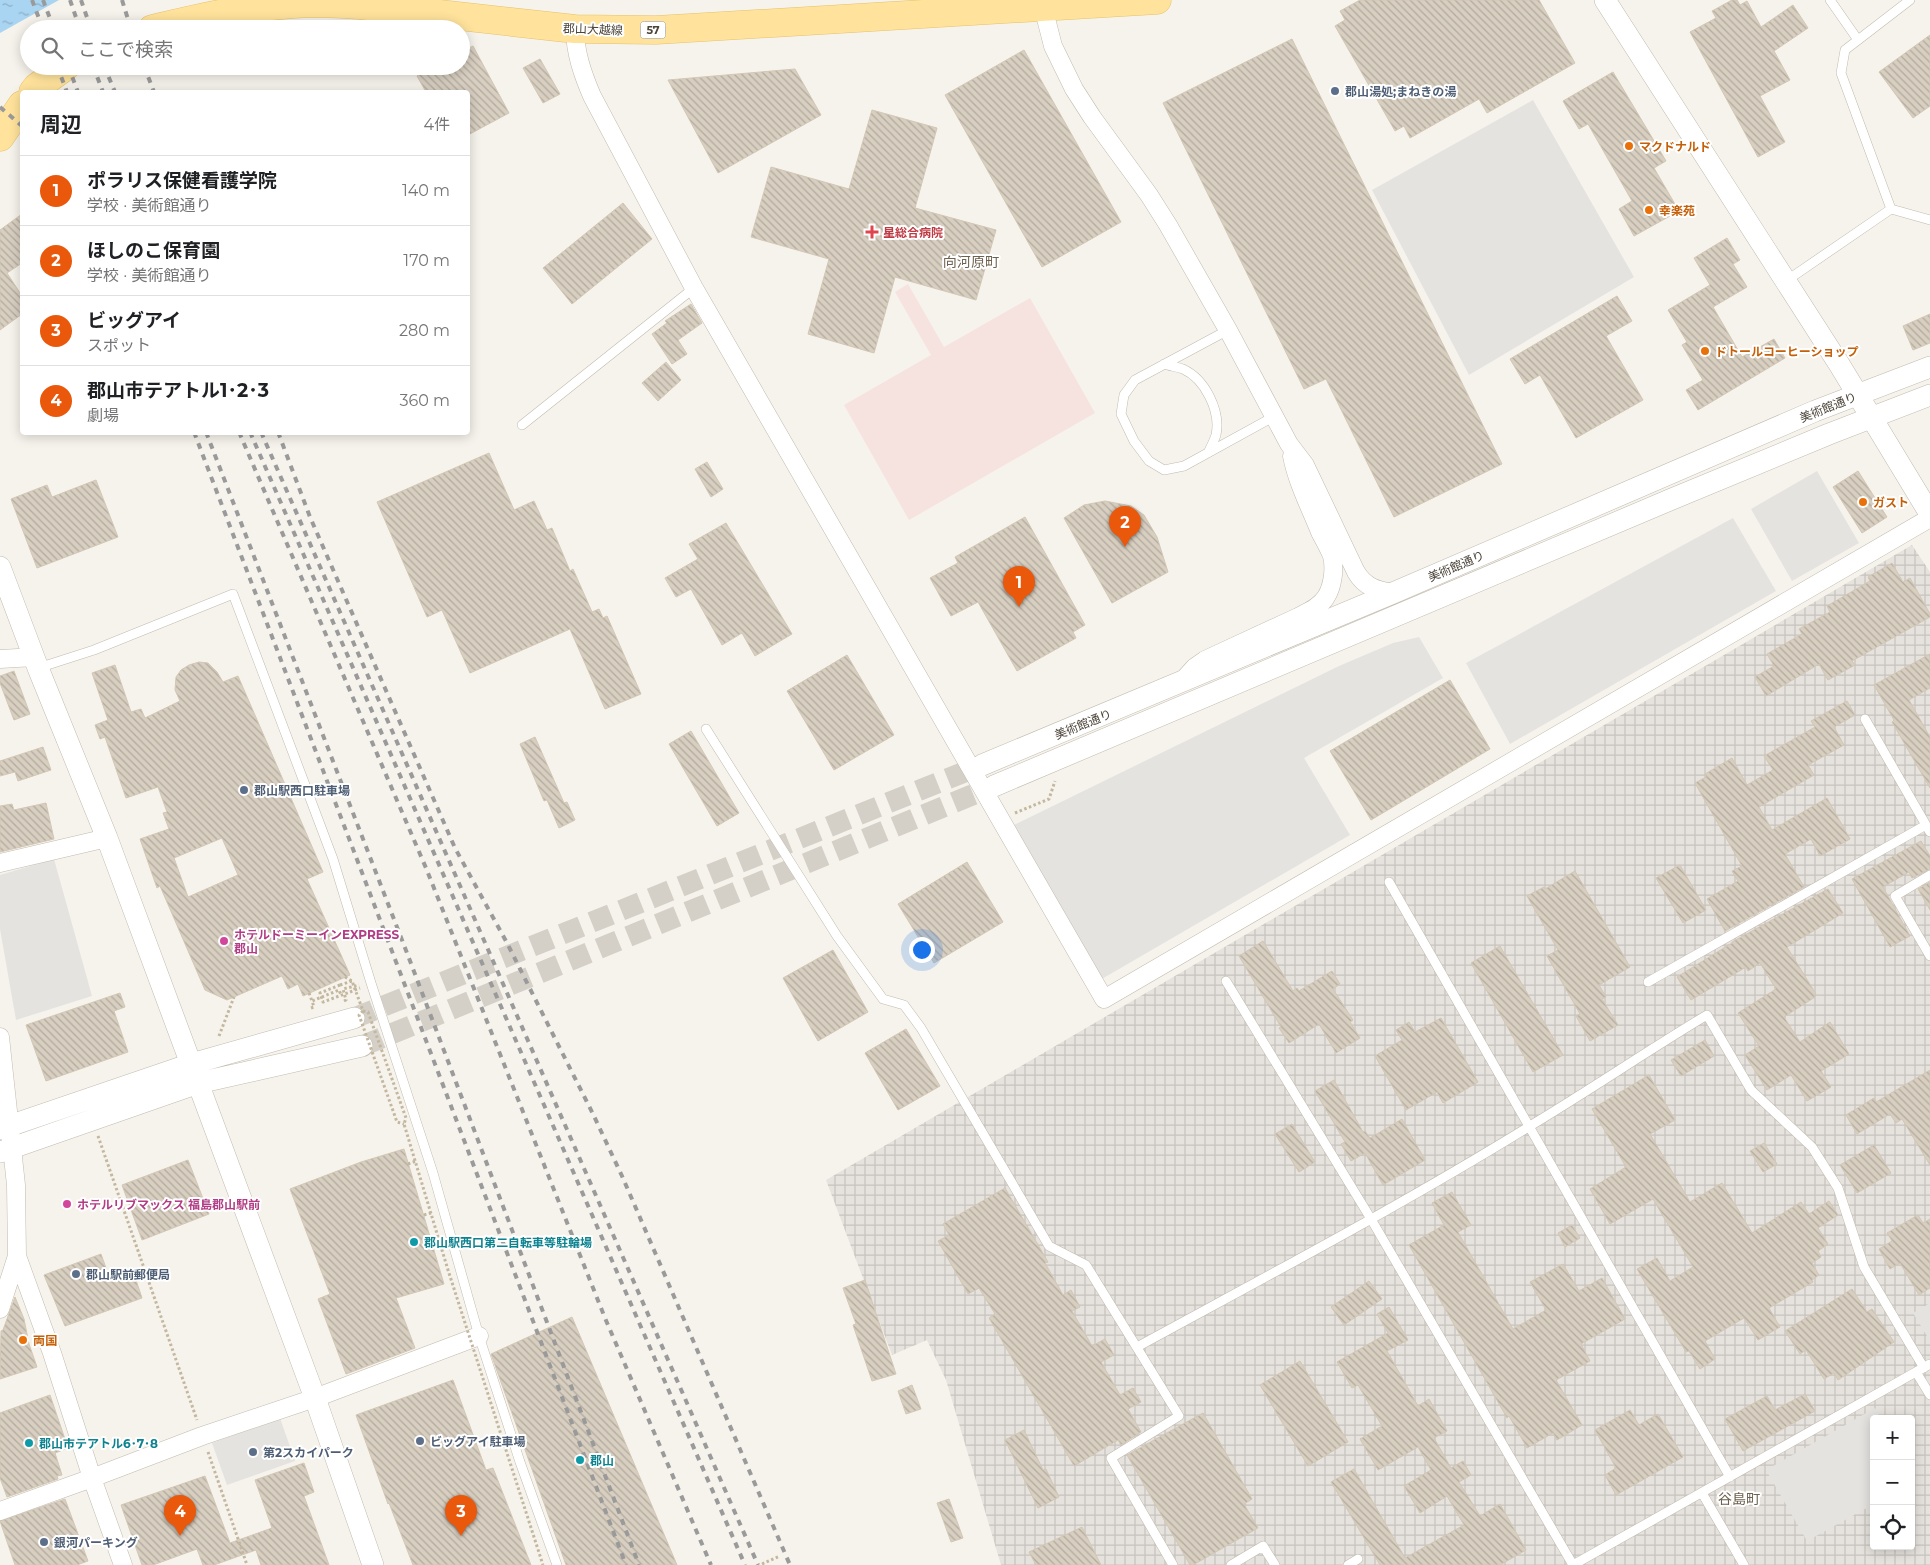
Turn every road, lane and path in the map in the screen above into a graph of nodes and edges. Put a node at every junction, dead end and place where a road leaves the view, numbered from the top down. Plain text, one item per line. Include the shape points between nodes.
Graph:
1 (1157, 0) edge
2 (1605, 0) edge
3 (1830, 0) edge
4 (1910, 0) edge
5 (1043, 7) junction
6 (194, 20) edge
7 (575, 29) junction
8 (1858, 40) junction
9 (54, 75) edge
10 (35, 90) edge
11 (20, 108) edge
12 (0, 137) edge
13 (1890, 209) junction
14 (1930, 220) edge
15 (1786, 281) junction
16 (694, 288) junction
17 (1228, 330) junction
18 (1164, 364) junction
19 (1930, 367) edge
20 (1930, 394) edge
21 (1858, 395) junction
22 (1275, 416) junction
23 (1872, 418) junction
24 (522, 425) dead end
25 (1289, 444) junction
26 (1208, 453) junction
27 (1930, 516) edge
28 (0, 567) edge
29 (1393, 593) junction
30 (0, 660) edge
31 (36, 663) junction
32 (1183, 682) junction
33 (1865, 719) dead end
34 (706, 729) dead end
35 (982, 765) tunnel mouth
36 (1055, 780) dead end
37 (994, 786) tunnel mouth
38 (1000, 819) junction
39 (1928, 828) edge
40 (106, 838) junction
41 (0, 863) edge
42 (1930, 875) edge
43 (1389, 882) dead end
44 (1930, 956) edge
45 (345, 977) dead end
46 (1226, 980) dead end
47 (352, 981) junction
48 (1648, 982) dead end
49 (371, 983) junction
50 (360, 988) junction
51 (309, 993) dead end
52 (341, 995) junction
53 (234, 997) dead end
54 (317, 998) dead end
55 (312, 1000) dead end
56 (339, 1002) dead end
57 (314, 1007) dead end
58 (320, 1007) dead end
59 (359, 1015) junction
60 (0, 1037) edge
61 (218, 1039) dead end
62 (362, 1046) tunnel mouth
63 (194, 1074) junction
64 (92, 1120) junction
65 (404, 1124) junction
66 (1530, 1126) junction
67 (4, 1128) edge
68 (6, 1150) edge
69 (416, 1161) junction
70 (408, 1164) dead end
71 (431, 1213) junction
72 (424, 1215) dead end
73 (1371, 1219) junction
74 (17, 1256) junction
75 (447, 1266) junction
76 (439, 1269) dead end
77 (0, 1309) edge
78 (479, 1336) junction
79 (1137, 1347) junction
80 (1923, 1368) edge
81 (1930, 1395) edge
82 (315, 1398) junction
83 (202, 1436) junction
84 (1730, 1477) junction
85 (92, 1478) junction
86 (1702, 1493) junction
87 (0, 1510) edge
88 (780, 1556) dead end
89 (1358, 1559) dead end
90 (771, 1560) junction
91 (762, 1564) edge
92 (123, 1565) edge
93 (247, 1565) edge
94 (373, 1565) edge
95 (543, 1565) edge
96 (557, 1565) edge
97 (773, 1565) edge
98 (1174, 1565) edge
99 (1231, 1565) edge
100 (1275, 1565) edge
101 (1348, 1565) edge
102 (1573, 1565) edge
103 (1744, 1565) edge

1 - 5 main road, 郡山大越線 / 57
2 - 15 street
3 - 8 lane
4 - 8 lane
5 - 7 main road, 郡山大越線 / 57 via 656,30
5 - 17 street via 1053,46 1074,89 1149,195
6 - 7 main road, 郡山大越線 / 57 via 237,11 327,3
7 - 16 street via 576,48 592,96
8 - 13 lane via 1844,50 1841,72
9 - 10 main road
11 - 12 main road
13 - 14 lane
13 - 15 lane
15 - 21 street
16 - 24 lane
16 - 38 street
17 - 18 lane
17 - 22 street
18 - 26 lane via 1183,369 1198,379 1210,397 1216,417 1216,434
18 - 26 lane via 1135,380 1124,395 1121,414 1134,441 1149,461 1164,470 1184,466
19 - 21 street, 美術館通り
20 - 23 street, 美術館通り
21 - 23 street
21 - 29 street, 美術館通り
22 - 25 street
22 - 26 lane
23 - 27 street
23 - 37 street, 美術館通り via 1654,506
25 - 29 street via 1305,464 1360,579 1375,590
25 - 32 street via 1294,468 1332,556 1332,582 1326,598 1298,617 1205,660 1195,666
27 - 38 street via 1104,999
28 - 31 street
29 - 32 street, 美術館通り
30 - 31 street
31 - 40 street
31 - 49 lane via 94,650 233,594 333,859
32 - 35 street, 美術館通り
33 - 39 lane
34 - 79 lane via 837,936 883,999 904,1005 921,1028 1049,1246 1086,1265
36 - 38 path via 1049,799
39 - 48 lane
40 - 41 street
40 - 63 street
42 - 44 lane via 1895,896
43 - 66 lane
45 - 47 path, bridge
46 - 73 lane
47 - 52 path, bridge via 320,993 323,1002
47 - 59 path, bridge
49 - 50 path
49 - 78 lane via 434,1173
50 - 52 path, bridge
50 - 56 path via 358,983 343,989 346,1000
51 - 55 path
52 - 54 path via 339,990
53 - 61 path
57 - 58 path
59 - 63 street
59 - 65 path, bridge via 397,1122
59 - 65 path, bridge via 368,1012 406,1118
60 - 67 street
62 - 63 street
63 - 64 street
63 - 67 street
63 - 82 street
64 - 68 street
64 - 83 path
65 - 69 path, bridge
66 - 73 lane
66 - 80 lane via 1707,1015 1751,1090 1812,1146 1838,1188 1864,1267
66 - 84 lane
67 - 68 street
68 - 74 street via 16,1184
69 - 70 path, bridge
69 - 71 path, bridge
71 - 72 path, bridge
71 - 75 path, bridge
73 - 79 lane
73 - 102 lane
74 - 77 street
74 - 85 street
75 - 76 path
75 - 95 path, bridge
78 - 82 street
78 - 96 lane
79 - 98 lane via 1179,1416 1111,1458
80 - 81 lane
80 - 84 lane
82 - 83 street
82 - 94 street
83 - 85 street
83 - 93 path
84 - 86 lane
85 - 87 street
85 - 92 street
86 - 102 lane
86 - 103 lane
88 - 90 path
89 - 101 lane
90 - 91 path
90 - 97 path
99 - 100 lane via 1264,1546

